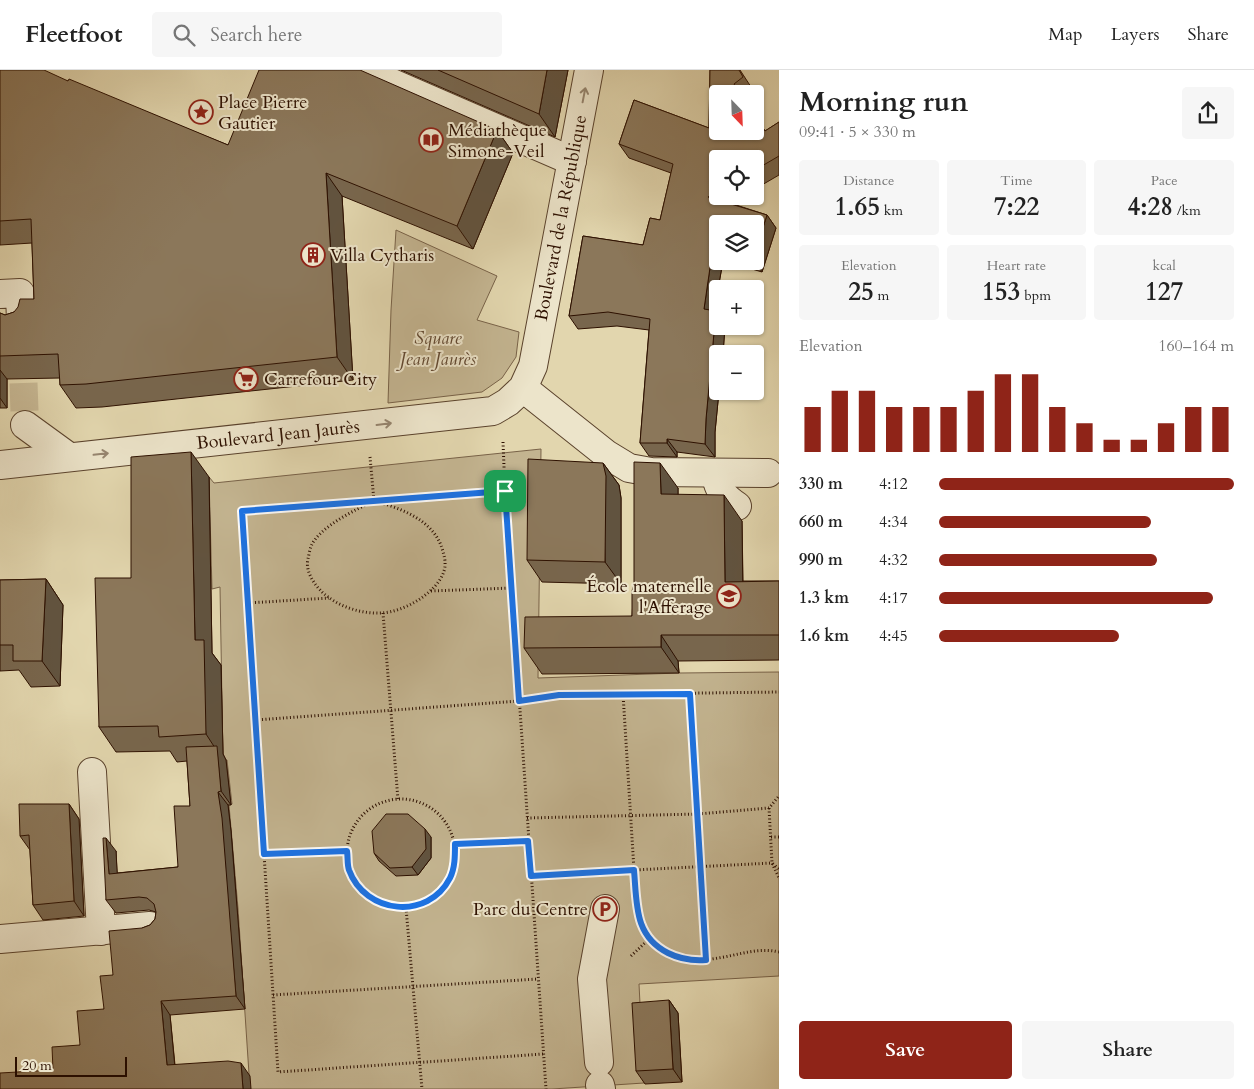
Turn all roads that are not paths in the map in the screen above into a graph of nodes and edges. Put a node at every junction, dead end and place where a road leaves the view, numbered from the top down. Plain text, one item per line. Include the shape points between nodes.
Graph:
1 (362, 70) edge
2 (589, 70) edge
3 (572, 161) junction
4 (0, 294) edge
5 (21, 322) tunnel mouth
6 (528, 377) junction
7 (25, 425) dead end
8 (69, 457) junction
9 (0, 465) edge
10 (629, 468) junction
11 (715, 473) junction
12 (768, 473) dead end
13 (637, 497) edge
14 (737, 506) dead end
15 (92, 772) dead end
16 (605, 909) dead end
17 (150, 926) edge
18 (101, 931) junction
19 (0, 939) edge
20 (600, 1079) edge

1 - 3 street
3 -> 2 street, Boulevard de la République
3 - 6 street, Boulevard de la République
4 - 5 street via 20,293
8 -> 6 street, Boulevard Jean Jaurès via 493,411 508,402
6 - 10 street via 606,454
7 - 8 street
8 - 9 street, Boulevard Jean Jaurès
10 - 11 street via 651,472
10 - 13 street
11 - 12 street
11 - 14 street via 719,489
15 - 18 street
16 - 20 street via 592,979
17 - 18 street
18 - 19 street

